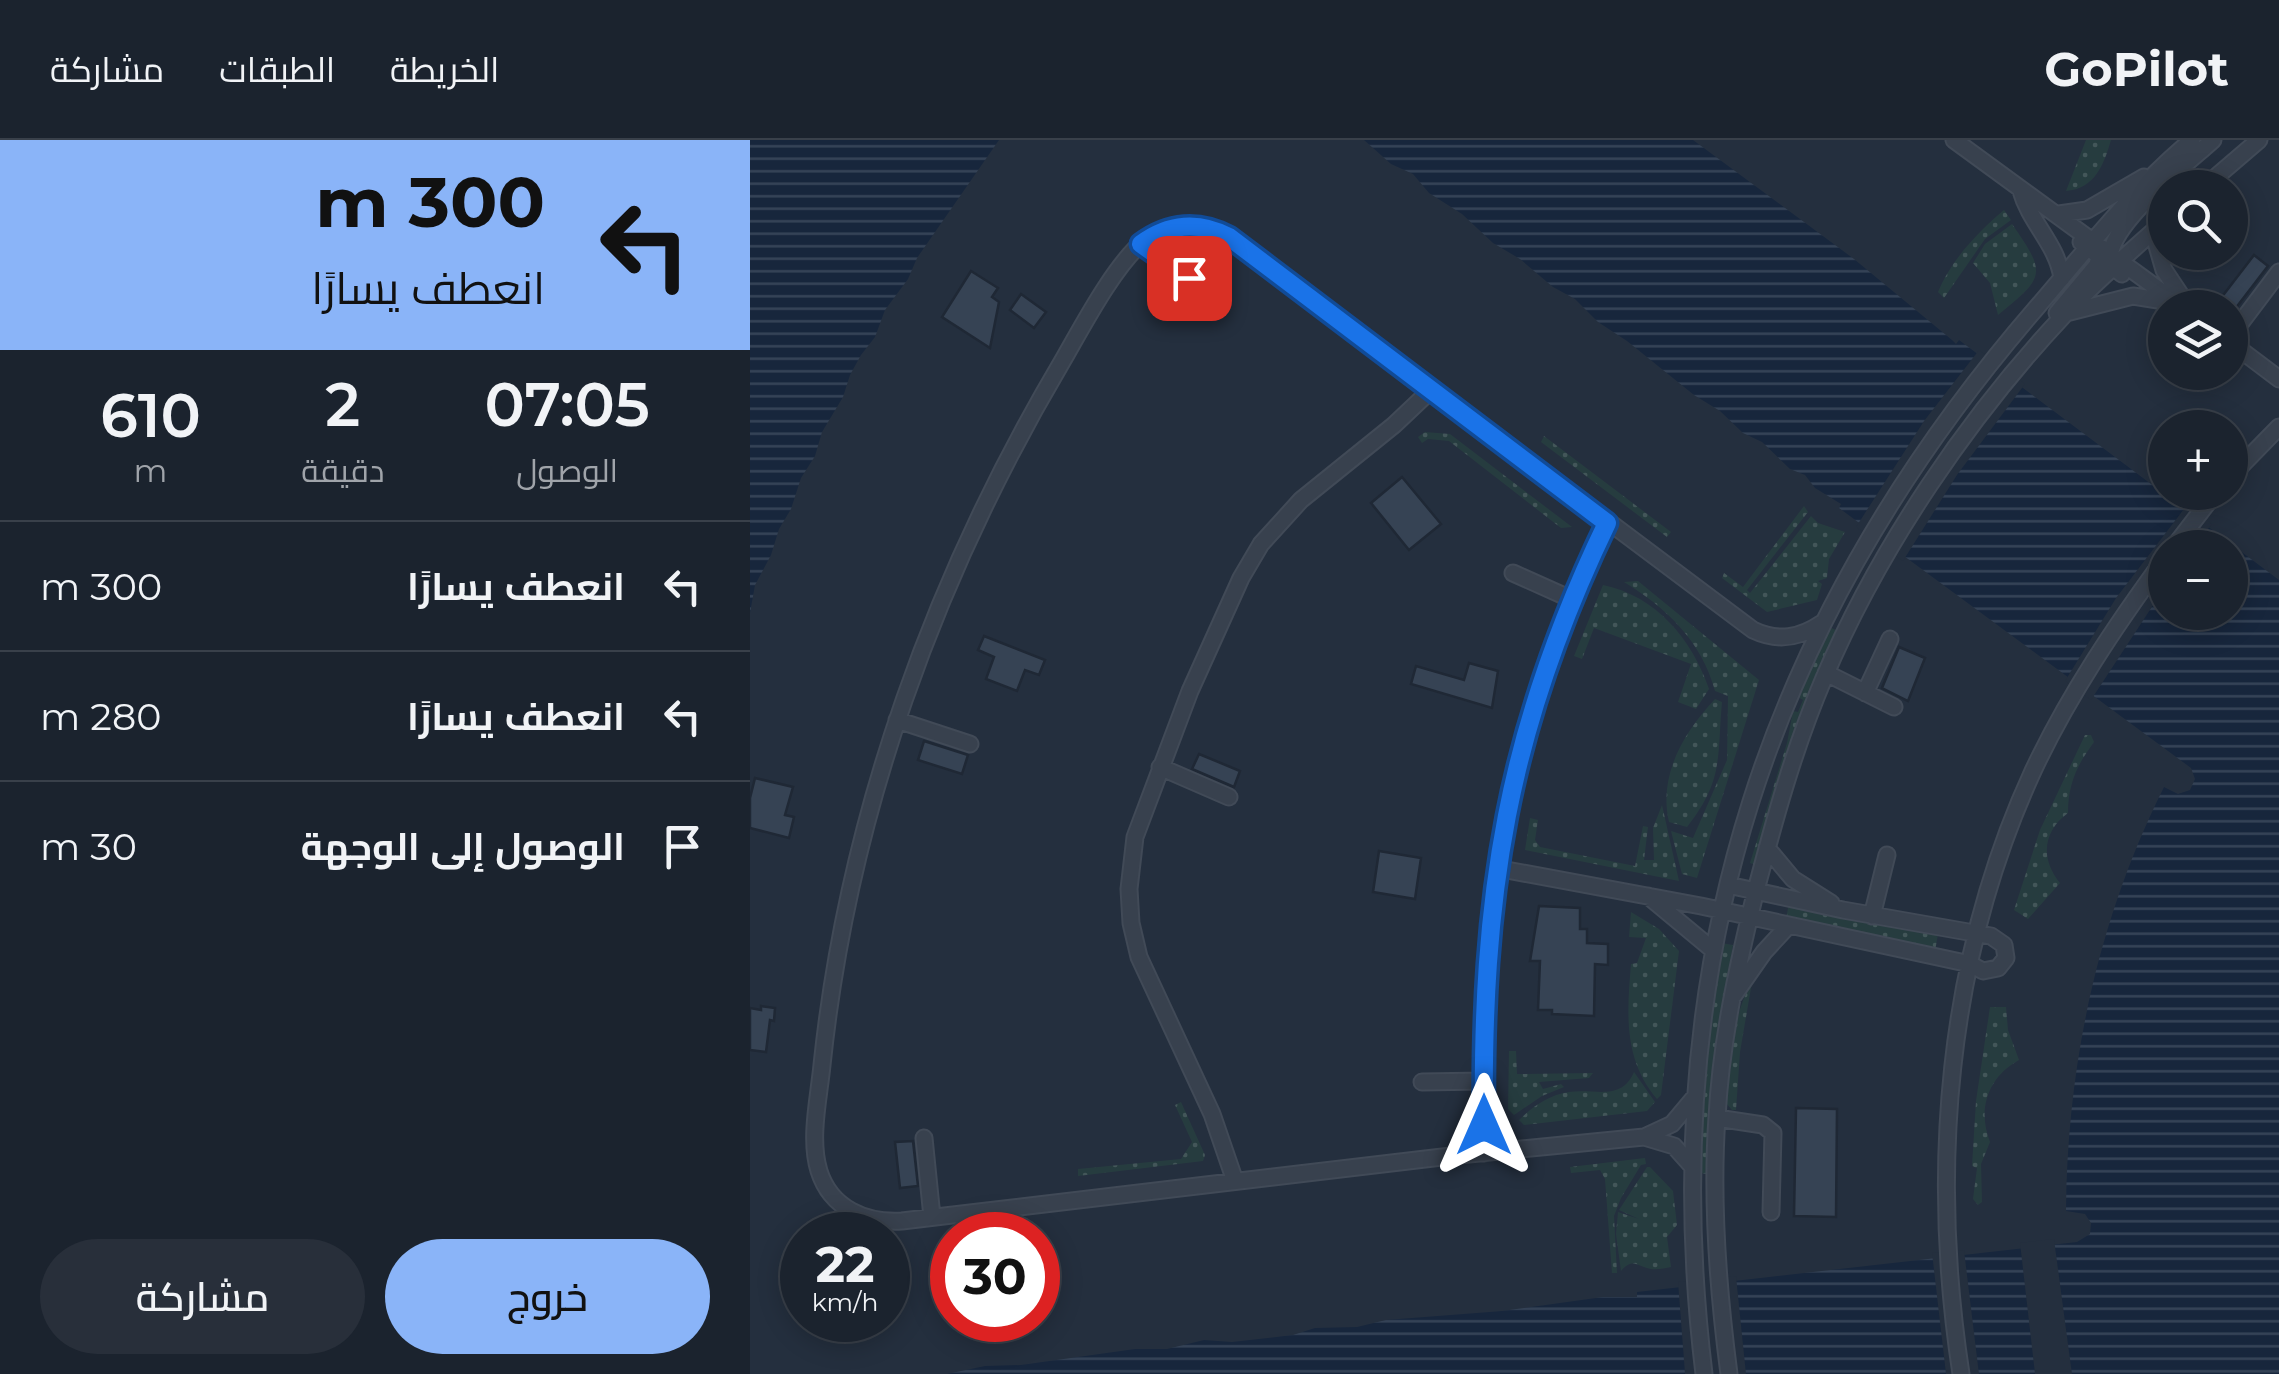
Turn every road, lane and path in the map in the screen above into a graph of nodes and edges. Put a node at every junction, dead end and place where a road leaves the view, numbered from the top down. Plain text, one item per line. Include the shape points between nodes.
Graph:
1 (1954, 140) edge
2 (2192, 140) edge
3 (2212, 140) edge
4 (2259, 140) edge
5 (2158, 170) edge
6 (2224, 170) edge
7 (2148, 176) edge
8 (2148, 182) edge
9 (2021, 191) junction
10 (2139, 210) junction
11 (2058, 214) junction
12 (2148, 230) edge
13 (2148, 235) edge
14 (1141, 244) junction
15 (2105, 254) junction
16 (2278, 272) edge
17 (1189, 278) dead end
18 (2062, 278) junction
19 (2160, 290) edge
20 (2148, 291) edge
21 (2148, 300) edge
22 (2066, 313) junction
23 (2248, 314) edge
24 (2050, 332) junction
25 (2248, 354) edge
26 (2248, 366) edge
27 (2279, 379) edge
28 (2279, 388) edge
29 (1430, 390) junction
30 (2279, 427) edge
31 (2248, 459) edge
32 (2202, 510) edge
33 (1607, 523) junction
34 (2186, 530) edge
35 (1513, 573) dead end
36 (2148, 582) edge
37 (1571, 599) junction
38 (1822, 622) junction
39 (1890, 638) dead end
40 (1826, 674) junction
41 (1865, 693) junction
42 (1894, 707) dead end
43 (897, 720) junction
44 (970, 744) dead end
45 (1160, 767) junction
46 (1230, 797) dead end
47 (1767, 848) junction
48 (1887, 854) dead end
49 (1496, 868) junction
50 (1728, 884) junction
51 (1756, 891) junction
52 (1648, 896) junction
53 (1722, 910) junction
54 (1842, 910) junction
55 (1872, 916) junction
56 (1750, 917) junction
57 (1788, 926) junction
58 (1977, 936) junction
59 (1712, 950) junction
60 (1970, 964) junction
61 (1732, 998) junction
62 (1484, 1081) junction
63 (1422, 1082) dead end
64 (1693, 1099) junction
65 (1716, 1118) junction
66 (1644, 1137) junction
67 (924, 1138) dead end
68 (1484, 1152) junction
69 (1690, 1164) junction
70 (1235, 1181) junction
71 (931, 1212) edge
72 (981, 1212) edge
73 (1772, 1212) dead end
74 (930, 1218) edge
75 (1704, 1374) edge
76 (1729, 1374) edge
77 (1961, 1374) edge

1 - 9 street
2 - 5 street
3 - 10 street
4 - 6 street
7 - 11 street via 2087,210
8 - 15 street
9 - 11 street
9 - 15 street
9 - 18 street
10 - 12 street via 2136,227
10 - 15 street
11 - 15 street
13 - 15 street
14 - 17 street
14 - 29 street via 1181,226 1220,232
14 - 43 street via 1072,344 1000,473
15 - 18 street
15 - 19 street
15 - 20 street
15 - 22 street
15 - 24 street via 2063,302
16 - 23 street
18 - 38 street via 1952,410
21 - 22 street via 2133,296
22 - 24 street
24 - 40 street via 1959,444 1884,563
25 - 27 street
26 - 28 street
29 - 33 street
29 - 45 street via 1301,500 1262,544 1225,611
30 - 31 street
32 - 34 street
33 - 37 street
33 - 38 street via 1760,634 1793,637
35 - 37 street
36 - 58 street via 2035,768
37 - 49 street via 1526,729
38 - 50 street via 1776,730
39 - 41 street
40 - 41 street
40 - 47 street
41 - 42 street
43 - 44 street
43 - 74 street via 840,937 816,1161 829,1192 855,1214 879,1221
45 - 46 street
45 - 70 street via 1132,854 1134,940
47 - 51 street
47 - 54 street via 1793,879
48 - 55 street
49 - 52 street
49 - 62 street via 1484,985
50 - 51 street
50 - 53 street
51 - 54 street
51 - 56 street
52 - 53 street
52 - 59 street
53 - 56 street
53 - 59 street
54 - 55 street
55 - 58 street
56 - 57 street
56 - 61 street
57 - 60 street
57 - 61 street
58 - 60 street
58 - 60 street via 2001,941 2006,958 1993,971
59 - 64 street
60 - 77 street via 1950,1089 1945,1226
61 - 65 street
62 - 63 street
62 - 68 street
64 - 66 street via 1672,1124
64 - 69 street
65 - 73 street via 1763,1125 1773,1133
65 - 76 street
66 - 68 street
66 - 69 street via 1674,1146
67 - 71 street
68 - 70 street
69 - 75 street
70 - 72 street

